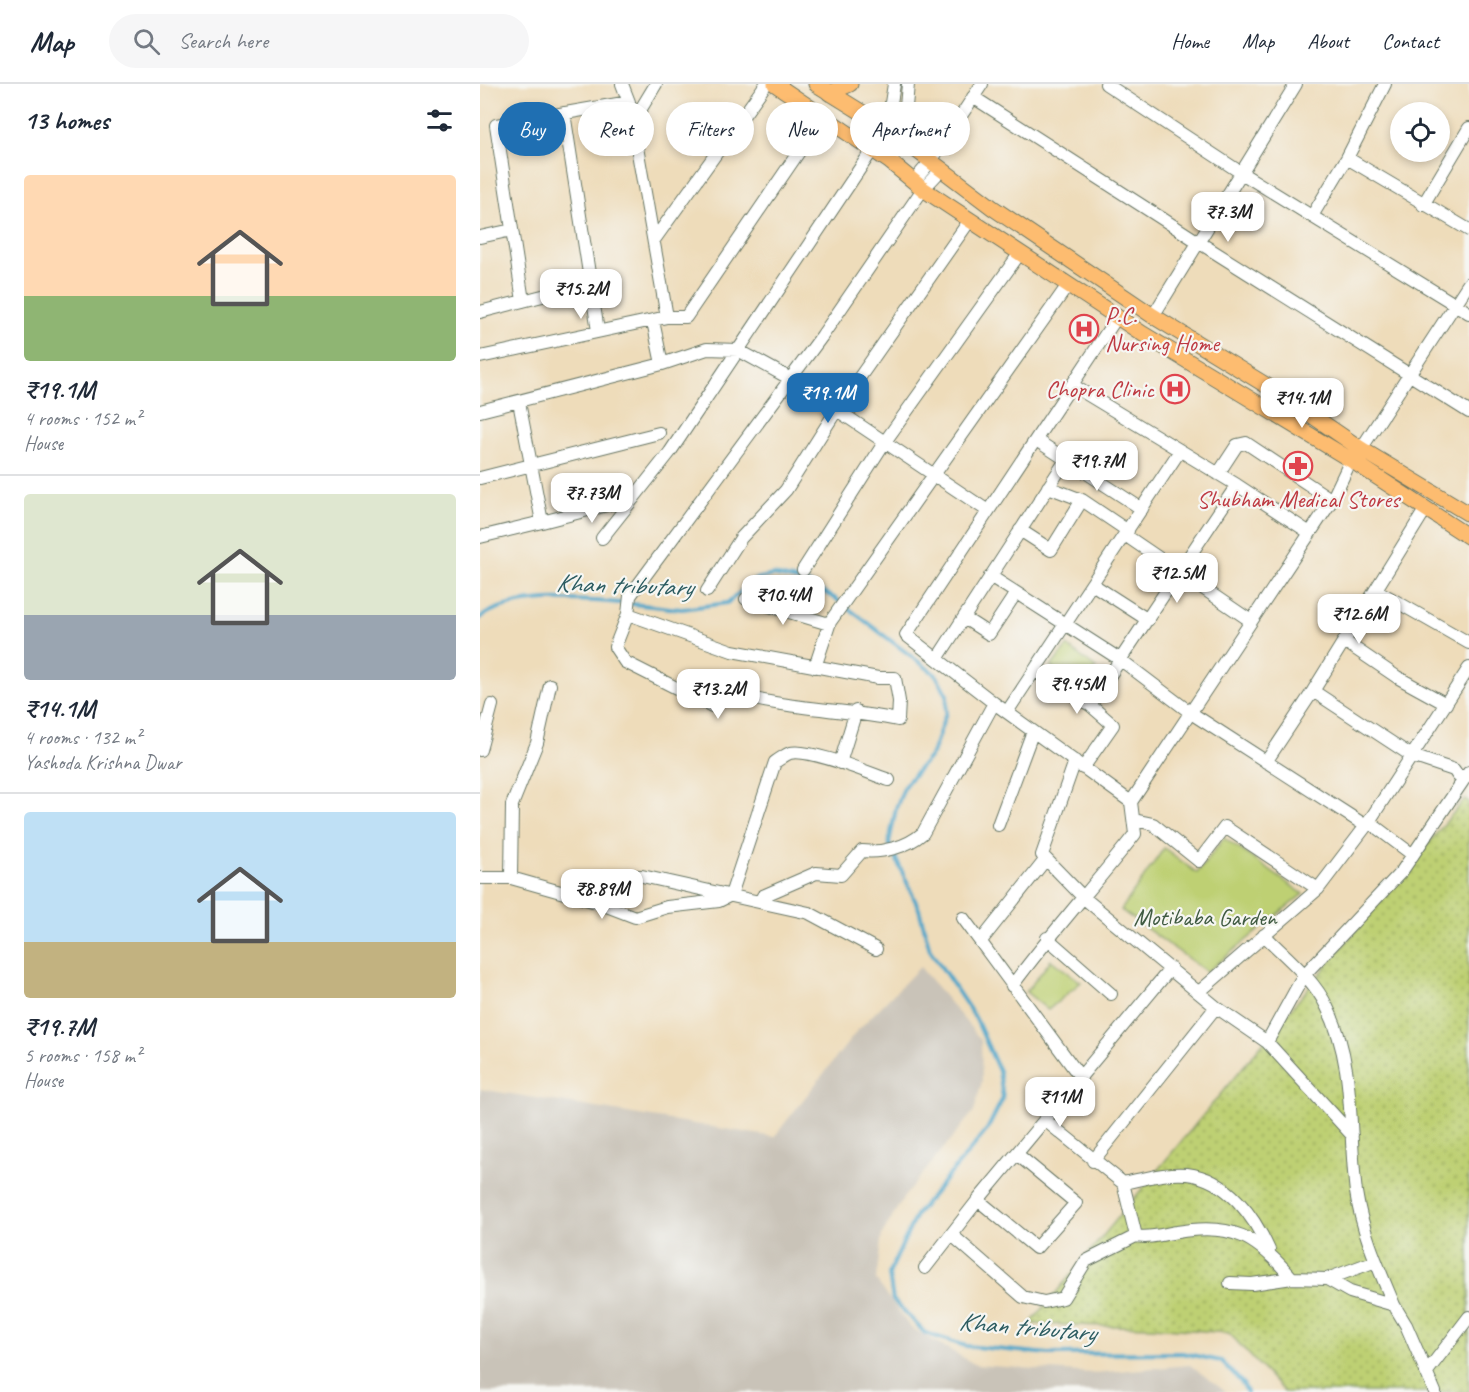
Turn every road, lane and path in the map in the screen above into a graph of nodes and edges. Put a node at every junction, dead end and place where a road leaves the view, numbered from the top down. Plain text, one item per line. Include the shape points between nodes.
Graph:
1 (622, 84) edge
2 (656, 84) edge
3 (766, 84) edge
4 (775, 84) edge
5 (816, 84) edge
6 (850, 84) edge
7 (894, 84) edge
8 (908, 84) edge
9 (982, 84) edge
10 (1106, 84) edge
11 (1296, 84) edge
12 (1385, 84) edge
13 (829, 93) junction
14 (973, 97) junction
15 (629, 102) edge
16 (645, 102) edge
17 (803, 102) edge
18 (891, 102) edge
19 (906, 102) edge
20 (850, 106) edge
21 (498, 125) edge
22 (566, 127) edge
23 (1469, 128) edge
24 (498, 138) edge
25 (501, 156) edge
26 (639, 156) edge
27 (796, 156) edge
28 (868, 156) edge
29 (882, 156) edge
30 (892, 156) edge
31 (924, 156) edge
32 (1347, 158) junction
33 (889, 160) junction
34 (936, 165) junction
35 (1243, 174) junction
36 (919, 185) junction
37 (1424, 205) junction
38 (1312, 216) junction
39 (970, 220) junction
40 (512, 230) junction
41 (1469, 230) edge
42 (480, 237) edge
43 (654, 240) junction
44 (1200, 243) junction
45 (1020, 253) junction
46 (1469, 283) edge
47 (589, 284) junction
48 (1068, 285) junction
49 (523, 302) junction
50 (1456, 304) junction
51 (480, 312) edge
52 (1469, 313) edge
53 (1153, 316) junction
54 (667, 317) junction
55 (1117, 317) junction
56 (653, 321) junction
57 (598, 331) junction
58 (738, 350) junction
59 (480, 357) edge
60 (662, 364) junction
61 (1408, 372) junction
62 (789, 378) junction
63 (1072, 385) junction
64 (519, 402) junction
65 (480, 411) edge
66 (836, 411) junction
67 (1469, 412) edge
68 (659, 434) dead end
69 (1036, 440) junction
70 (884, 443) junction
71 (1179, 452) junction
72 (1356, 455) junction
73 (1066, 460) junction
74 (531, 467) junction
75 (1218, 474) junction
76 (933, 475) junction
77 (480, 478) edge
78 (1237, 484) junction
79 (1048, 487) junction
80 (634, 498) junction
81 (1082, 500) junction
82 (1332, 500) junction
83 (1142, 509) junction
84 (1425, 510) junction
85 (988, 511) junction
86 (1469, 513) edge
87 (542, 522) junction
88 (1020, 530) junction
89 (1126, 533) junction
90 (1310, 533) junction
91 (480, 537) edge
92 (1469, 537) edge
93 (602, 538) dead end
94 (803, 570) dead end
95 (1180, 572) junction
96 (990, 576) junction
97 (1092, 584) junction
98 (1376, 590) junction
99 (707, 591) dead end
100 (1016, 593) junction
101 (746, 599) dead end
102 (629, 608) junction
103 (964, 618) junction
104 (1148, 620) junction
105 (1251, 621) junction
106 (829, 624) junction
107 (1065, 625) junction
108 (1344, 640) junction
109 (1469, 643) edge
110 (937, 659) junction
111 (1121, 660) junction
112 (815, 667) junction
113 (1469, 668) edge
114 (1035, 671) junction
115 (550, 685) dead end
116 (1313, 692) junction
117 (994, 703) junction
118 (1446, 704) junction
119 (492, 705) dead end
120 (1090, 705) junction
121 (856, 711) junction
122 (1007, 712) junction
123 (1191, 713) junction
124 (1033, 731) junction
125 (480, 750) edge
126 (1412, 756) junction
127 (1266, 762) junction
128 (840, 763) junction
129 (1079, 765) junction
130 (1467, 774) edge
131 (889, 780) dead end
132 (1131, 802) junction
133 (1134, 820) junction
134 (1367, 824) junction
135 (998, 825) dead end
136 (1413, 855) junction
137 (1046, 859) junction
138 (480, 878) edge
139 (511, 878) junction
140 (1318, 890) junction
141 (731, 895) junction
142 (1084, 898) junction
143 (761, 900) junction
144 (596, 902) junction
145 (963, 918) dead end
146 (1264, 935) junction
147 (1047, 938) junction
148 (981, 941) junction
149 (876, 949) dead end
150 (1171, 968) junction
151 (1304, 975) junction
152 (1012, 986) junction
153 (1199, 992) junction
154 (1111, 994) dead end
155 (1216, 1007) junction
156 (1267, 1042) junction
157 (1081, 1078) junction
158 (1046, 1121) junction
159 (1352, 1135) junction
160 (1018, 1155) junction
161 (1093, 1161) junction
162 (1123, 1183) junction
163 (978, 1200) junction
164 (952, 1235) junction
165 (1136, 1236) junction
166 (1270, 1252) junction
167 (1376, 1261) junction
168 (925, 1268) dead end
169 (1292, 1278) junction
170 (1327, 1279) junction
171 (1230, 1283) dead end
172 (1395, 1305) junction
173 (1469, 1317) edge
174 (1426, 1373) junction
175 (1435, 1392) edge

1 - 15 street
2 - 16 street
3 - 43 street
4 - 17 main road
5 - 13 main road
6 - 13 main road
7 - 18 street
8 - 19 street
9 - 14 street
10 - 35 street
11 - 35 street
12 - 32 street
13 - 20 main road
14 - 34 street
14 - 44 street
21 - 24 street
22 - 47 street
23 - 37 street
25 - 40 street
26 - 43 street
27 - 54 street via 686,316
28 - 58 street
29 - 33 main road
30 - 33 street
31 - 34 main road
32 - 37 street
32 - 38 street
33 - 36 main road
34 - 36 street
34 - 53 main road
35 - 38 street
35 - 44 street
36 - 39 main road
36 - 62 street via 822,336
37 - 41 street
38 - 50 street
39 - 45 main road
39 - 66 street
40 - 42 street
40 - 49 street
43 - 54 street
44 - 53 street
44 - 61 street
45 - 48 main road
45 - 70 street
46 - 50 street
47 - 49 street
47 - 57 street
48 - 55 main road
48 - 76 street
49 - 51 street
50 - 52 street
50 - 61 street
53 - 72 main road via 1281,395
54 - 56 street
55 - 63 street
55 - 72 main road
56 - 57 street
56 - 60 street
57 - 59 street
58 - 60 street via 707,349
58 - 62 street
58 - 80 street via 670,452
60 - 64 street
61 - 67 street
61 - 72 street
62 - 66 street
62 - 102 street
63 - 69 street
63 - 71 street
64 - 65 street
64 - 74 street
66 - 70 street
66 - 99 street via 786,490 741,538
68 - 74 street
69 - 73 street
69 - 85 street
70 - 76 street
70 - 94 street
71 - 75 street
71 - 83 street
72 - 82 street
72 - 84 main road
72 - 86 main road
73 - 79 street
73 - 83 street
74 - 77 street
74 - 87 street
75 - 78 street
75 - 82 street via 1237,445 1246,442
76 - 85 street
76 - 106 street
78 - 90 street
78 - 95 street
79 - 81 street
79 - 88 street
80 - 87 street
80 - 93 street
81 - 88 street via 1051,550
81 - 89 street
82 - 90 street
83 - 89 street
84 - 92 main road
84 - 98 street
85 - 110 street via 906,635
87 - 91 street
88 - 96 street
89 - 95 street
89 - 97 street
90 - 105 street
95 - 104 street
95 - 105 street
96 - 100 street
96 - 103 street
97 - 104 street
97 - 107 street
98 - 108 street
98 - 109 street
100 - 103 street via 989,634
100 - 107 street
101 - 106 street
102 - 112 street via 732,651
102 - 121 street via 615,647 625,662 712,706 723,690 811,710
103 - 110 street
104 - 111 street
105 - 123 street
106 - 112 street
107 - 111 street
107 - 114 street
108 - 116 street
108 - 118 street via 1397,677
110 - 117 street
111 - 120 street
111 - 123 street
112 - 121 street via 895,678 898,720
113 - 118 street
114 - 120 street
114 - 122 street
115 - 139 street via 537,743 512,805
116 - 126 street
116 - 127 street
117 - 122 street
117 - 143 street via 923,833 910,845 862,851 841,875 816,873
118 - 126 street
119 - 125 street
120 - 129 street via 1113,725
121 - 128 street
122 - 124 street
123 - 127 street
123 - 132 street
124 - 129 street
124 - 135 street
126 - 130 street via 1458,776
126 - 134 street
127 - 134 street
128 - 131 street
128 - 141 street via 790,753 775,762
129 - 132 street
129 - 137 street via 1042,855
130 - 136 street
132 - 133 street
133 - 140 street via 1153,824 1199,861 1225,827
133 - 142 street via 1135,834
134 - 136 street
134 - 140 street
136 - 151 street via 1376,902
137 - 142 street
137 - 148 street
138 - 139 street
139 - 144 street
140 - 146 street
141 - 143 street
141 - 144 street via 719,901 667,907 635,917
141 - 144 street via 642,876 606,876
142 - 147 street
142 - 150 street
143 - 149 street via 809,913
145 - 148 street
146 - 151 street
146 - 153 street
147 - 152 street
147 - 154 street
148 - 152 street
150 - 153 street
150 - 157 street
151 - 156 street
151 - 159 street via 1327,1006 1340,1040 1348,1079
152 - 157 street
153 - 155 street
155 - 156 street
155 - 161 street
156 - 159 street
157 - 158 street
158 - 160 street
158 - 161 street
159 - 167 street via 1360,1214
160 - 163 street
160 - 163 street via 1076,1203 1036,1248
161 - 162 street
162 - 165 street
162 - 166 street via 1168,1174 1204,1179 1240,1203 1256,1223
163 - 164 street
164 - 165 street via 1023,1297 1044,1302 1063,1298 1086,1261
164 - 168 street
165 - 166 street via 1219,1228 1254,1241
166 - 169 street
167 - 170 street
167 - 172 street
169 - 170 street
169 - 171 street
170 - 172 street via 1350,1292
172 - 174 street
173 - 174 street
174 - 175 street

